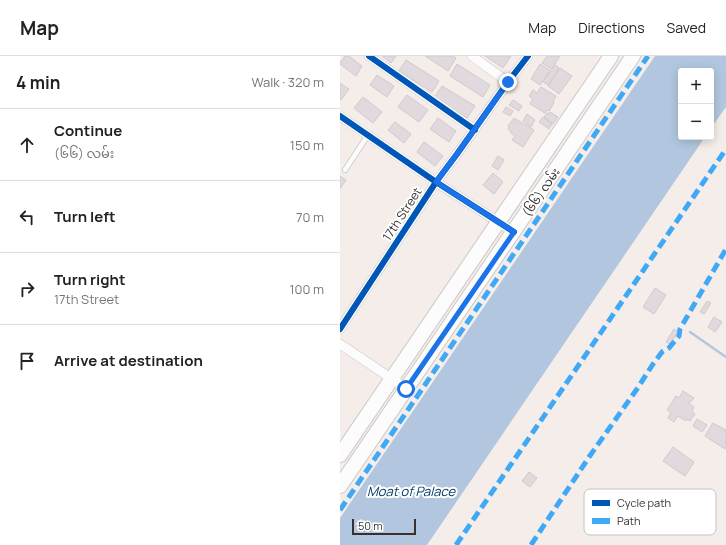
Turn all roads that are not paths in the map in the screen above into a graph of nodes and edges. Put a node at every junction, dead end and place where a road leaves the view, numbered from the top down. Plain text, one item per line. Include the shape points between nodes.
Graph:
1 (369, 56) edge
2 (472, 56) edge
3 (528, 56) edge
4 (612, 56) edge
5 (633, 56) edge
6 (508, 82) junction
7 (340, 116) edge
8 (475, 130) junction
9 (368, 135) junction
10 (345, 170) dead end
11 (436, 182) junction
12 (499, 222) junction
13 (514, 232) junction
14 (340, 329) edge
15 (340, 344) edge
16 (391, 379) junction
17 (406, 389) junction
18 (340, 455) edge
19 (340, 486) edge

1 - 8 street
2 - 6 street
3 - 6 street, 17th Street
4 - 12 main road, (၆၆) လမ်း
5 - 13 main road, (၆၆) လမ်း
6 - 8 street, 17th Street
7 - 9 street
8 - 11 street, 17th Street
9 - 10 lane
9 - 11 street
11 - 12 street
11 - 14 street, 17th Street
12 - 13 street
12 - 16 main road, (၆၆) လမ်း
13 - 17 main road, (၆၆) လမ်း
15 - 16 street
16 - 17 street
16 - 18 main road, (၆၆) လမ်း
17 - 19 main road, (၆၆) လမ်း

